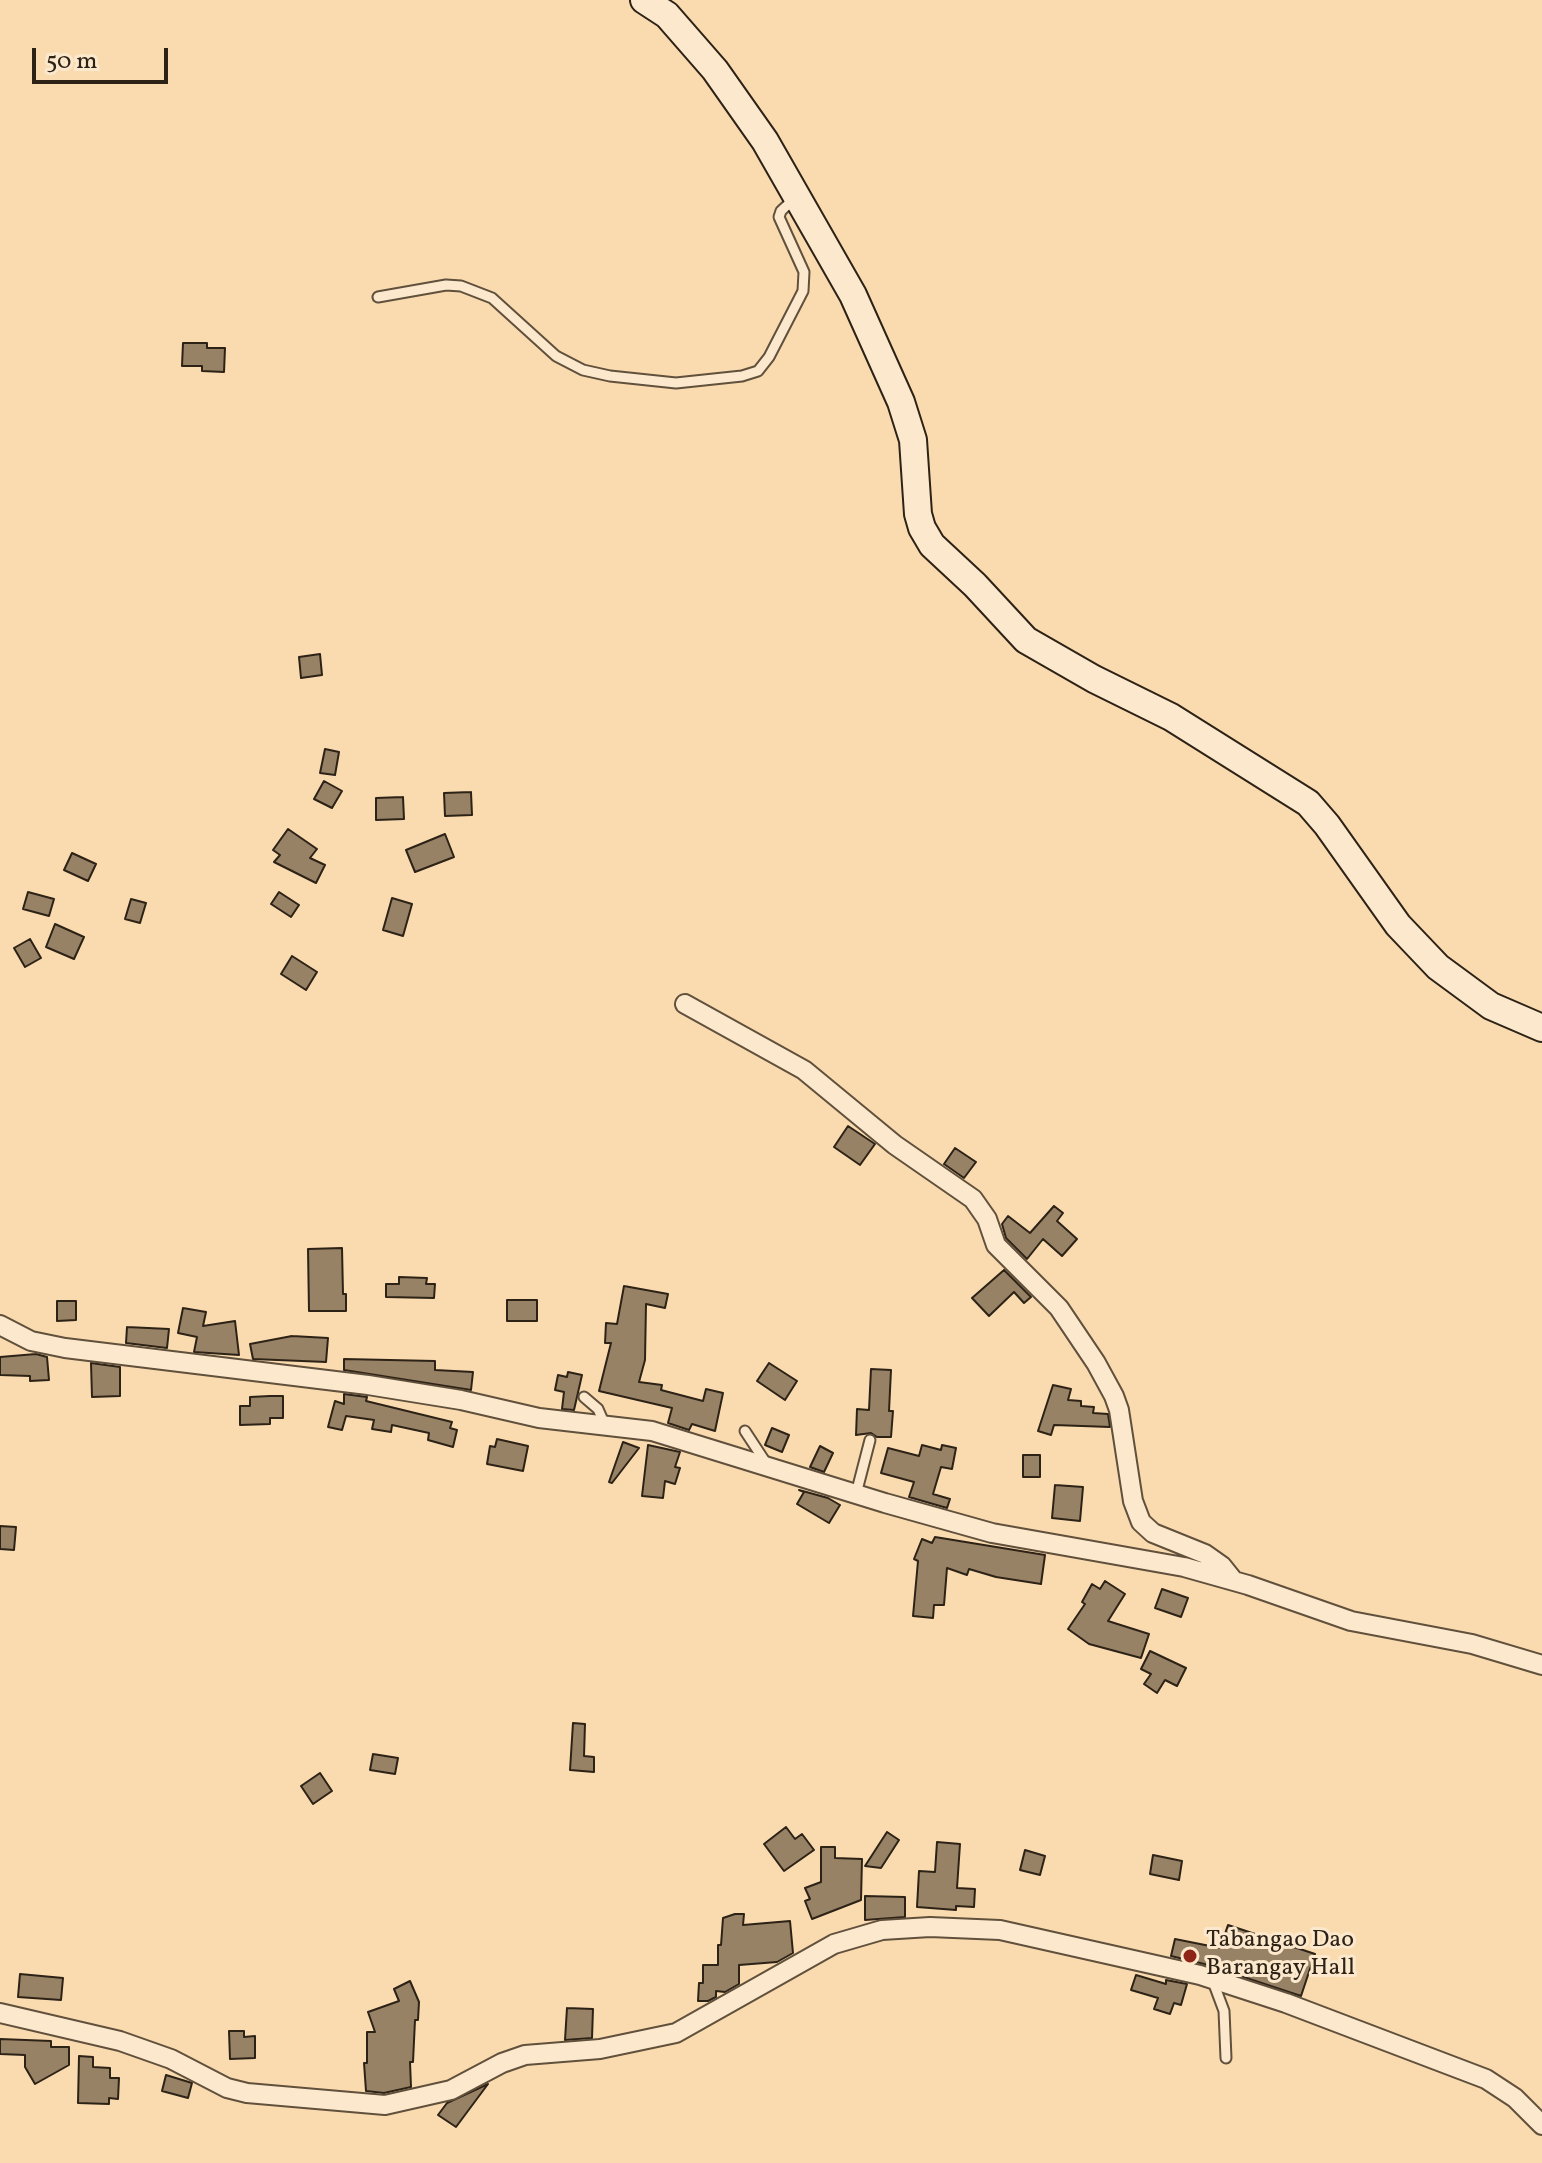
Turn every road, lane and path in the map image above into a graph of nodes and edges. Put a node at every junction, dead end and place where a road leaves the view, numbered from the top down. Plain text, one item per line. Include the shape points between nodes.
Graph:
1 (644, 0) edge
2 (796, 196) junction
3 (378, 297) dead end
4 (685, 1004) dead end
5 (1542, 1028) edge
6 (0, 1325) edge
7 (584, 1397) dead end
8 (605, 1425) junction
9 (745, 1431) dead end
10 (870, 1440) dead end
11 (768, 1466) junction
12 (856, 1494) junction
13 (1234, 1581) junction
14 (1542, 1665) edge
15 (1212, 1979) junction
16 (0, 2013) edge
17 (1226, 2058) dead end
18 (1542, 2125) edge

1 - 2 street via 667,15 715,70
2 - 3 lane via 779,217 804,272 803,291 769,357 758,371 742,376 676,383 583,370 556,356 492,298 461,286
2 - 5 street via 853,295 901,402 913,440 918,514 932,545 1026,640 1171,717 1308,803 1398,925 1438,967 1491,1006
4 - 13 street via 804,1070 895,1145 973,1199 996,1245 1059,1308 1114,1396 1141,1522 1153,1533 1205,1554
6 - 8 street via 31,1341 65,1348 368,1385 539,1418
7 - 8 lane
8 - 11 street via 652,1431
9 - 11 lane
10 - 12 lane
11 - 12 street
12 - 13 street via 992,1533 1184,1567
13 - 14 street via 1351,1621 1472,1644
15 - 16 street via 1000,1930 882,1930 834,1944 676,2033 600,2049 525,2055 451,2090 385,2105 247,2093 120,2041
15 - 17 lane via 1224,2011
15 - 18 street via 1486,2079

